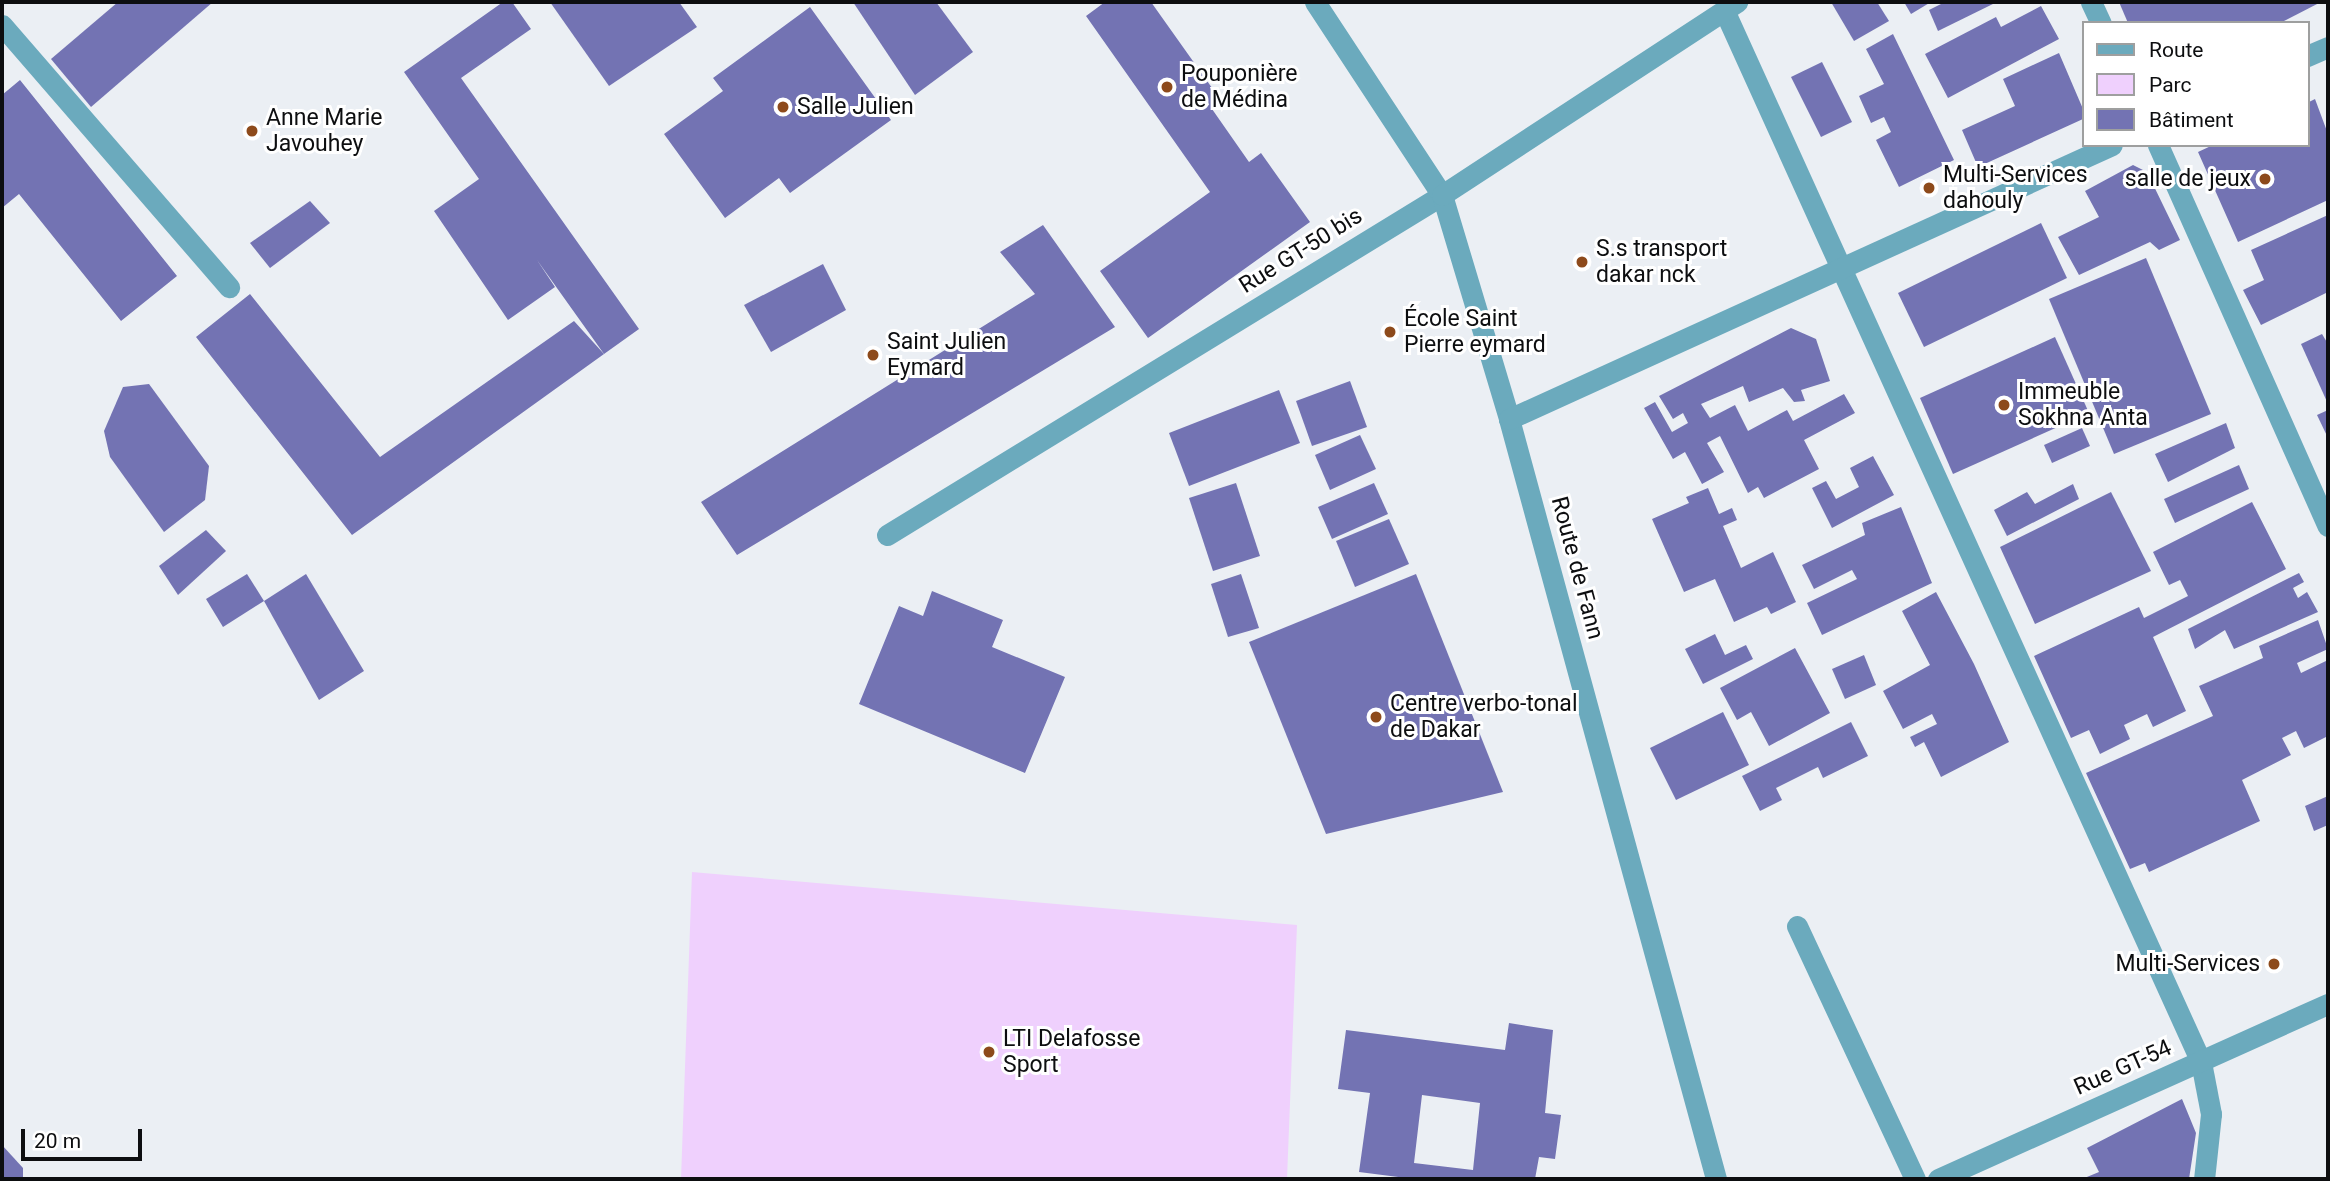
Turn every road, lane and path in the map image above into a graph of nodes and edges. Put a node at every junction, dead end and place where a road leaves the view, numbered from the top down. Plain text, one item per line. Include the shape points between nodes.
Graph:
1 (1315, 2) edge
2 (2091, 2) edge
3 (1730, 6) edge
4 (2100, 21) edge
5 (2, 25) edge
6 (2328, 47) edge
7 (2309, 55) edge
8 (2108, 147) edge
9 (2159, 147) edge
10 (1442, 195) junction
11 (1842, 268) junction
12 (229, 287) dead end
13 (1509, 419) junction
14 (2328, 526) edge
15 (887, 535) dead end
16 (1797, 926) dead end
17 (2328, 1004) edge
18 (2202, 1062) junction
19 (1716, 1179) edge
20 (1915, 1179) edge
21 (1938, 1179) edge
22 (2204, 1179) edge

1 - 10 street, Route de Fann
2 - 4 street
3 - 10 street, Rue GT-50 bis
3 - 11 street
5 - 12 street
6 - 7 street
8 - 11 street
9 - 14 street
10 - 13 street, Route de Fann
10 - 15 street, Rue GT-50 bis
11 - 13 street
11 - 18 street
13 - 19 street, Route de Fann
16 - 20 street
17 - 18 street, Rue GT-54
18 - 21 street, Rue GT-54
18 - 22 street via 2211,1114

